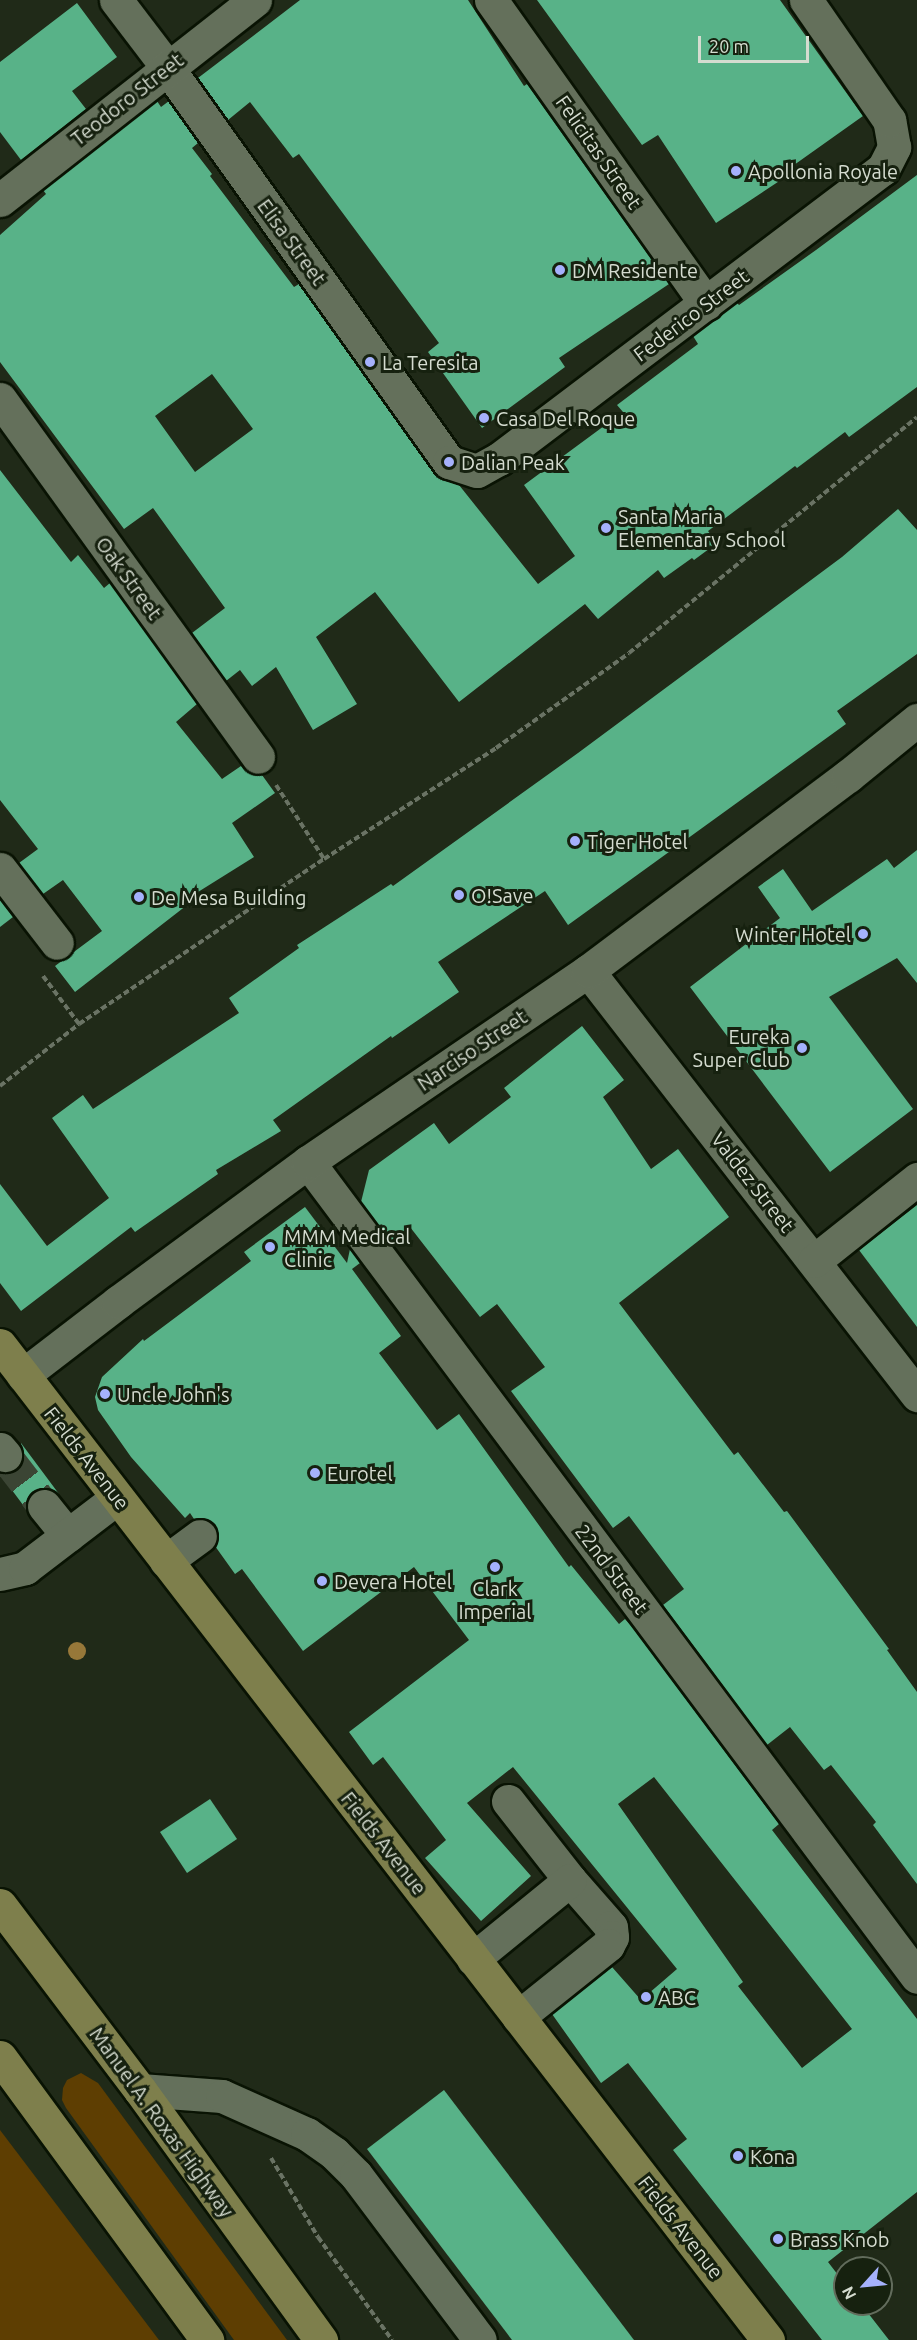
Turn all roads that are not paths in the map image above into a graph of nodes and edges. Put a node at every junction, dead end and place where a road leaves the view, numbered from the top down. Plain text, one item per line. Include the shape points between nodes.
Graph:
1 (116, 0) edge
2 (255, 0) edge
3 (491, 0) edge
4 (806, 0) edge
5 (167, 67) junction
6 (0, 200) edge
7 (706, 304) junction
8 (0, 399) edge
9 (477, 471) joint
10 (917, 720) edge
11 (258, 757) road end
12 (0, 868) edge
13 (57, 943) road end
14 (588, 971) junction
15 (308, 1162) junction
16 (917, 1179) edge
17 (814, 1261) junction
18 (0, 1345) edge
19 (23, 1376) junction
20 (917, 1395) edge
21 (117, 1498) junction
22 (44, 1506) tunnel mouth
23 (68, 1536) junction
24 (201, 1536) dead end
25 (166, 1561) junction
26 (0, 1574) edge
27 (508, 1800) dead end
28 (570, 1880) junction
29 (0, 1905) edge
30 (473, 1959) junction
31 (917, 1977) edge
32 (518, 2017) junction
33 (0, 2057) edge
34 (140, 2090) junction
35 (207, 2340) edge
36 (321, 2340) edge
37 (480, 2340) edge
38 (768, 2340) edge

1 - 5 street, Elisa Street
2 - 5 street, Teodoro Street
3 - 7 street, Felicitas Street
4 - 7 street, Federico Street via 889,120 894,147 883,169
5 - 6 street, Teodoro Street
5 - 9 street, Elisa Street via 449,462
7 - 9 street, Federico Street via 499,459
8 - 11 street, Oak Street
10 - 14 street, Narciso Street
12 - 13 street
14 - 15 street, Narciso Street
14 - 17 street, Valdez Street
15 - 19 street, Narciso Street
15 - 31 street, 22nd Street
16 - 17 street
17 - 20 street, Valdez Street
18 - 19 main road, Fields Avenue
19 - 21 main road, Fields Avenue
21 - 23 street
21 - 25 main road, Fields Avenue
22 - 23 street
23 - 26 street via 25,1568
24 - 25 street
25 - 30 main road, Fields Avenue
27 - 28 street
28 - 30 street
28 - 32 street via 611,1927 612,1937 608,1946
29 - 34 main road, Manuel A. Roxas Highway
30 - 32 main road, Fields Avenue
32 - 38 main road, Fields Avenue
33 - 35 main road
34 - 36 main road, Manuel A. Roxas Highway
34 - 37 street via 222,2096 307,2134 334,2153 356,2175

